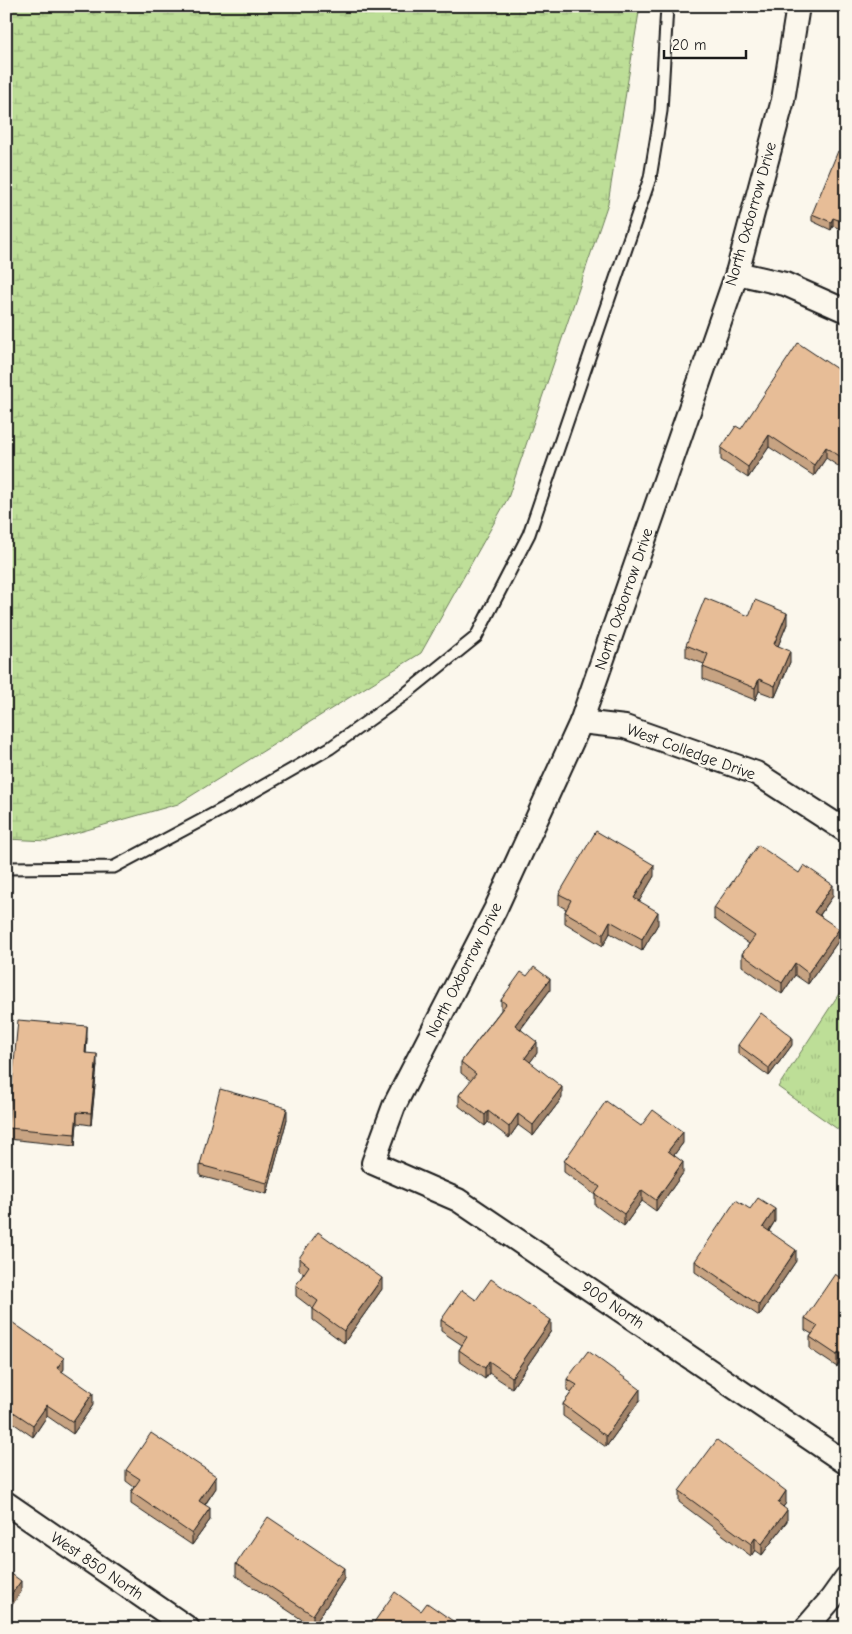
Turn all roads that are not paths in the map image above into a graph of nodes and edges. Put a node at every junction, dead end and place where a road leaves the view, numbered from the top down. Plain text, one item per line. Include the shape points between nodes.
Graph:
1 (667, 6) edge
2 (798, 6) edge
3 (736, 273) junction
4 (846, 311) edge
5 (581, 722) junction
6 (846, 831) edge
7 (6, 868) edge
8 (372, 1163) joint
9 (846, 1463) edge
10 (6, 1504) edge
11 (846, 1578) edge
12 (188, 1628) edge
13 (806, 1628) edge

1 - 7 lane via 661,111 650,178 529,534 476,637 404,695 330,748 114,867
2 - 3 street, North Oxborrow Drive via 783,100
3 - 4 street via 785,284
3 - 5 street, North Oxborrow Drive
5 - 6 street, West Colledge Drive via 625,726 756,773
5 - 8 street, North Oxborrow Drive via 495,910 394,1106
8 - 9 street, 900 North via 458,1200
10 - 12 street, West 850 North
11 - 13 street

